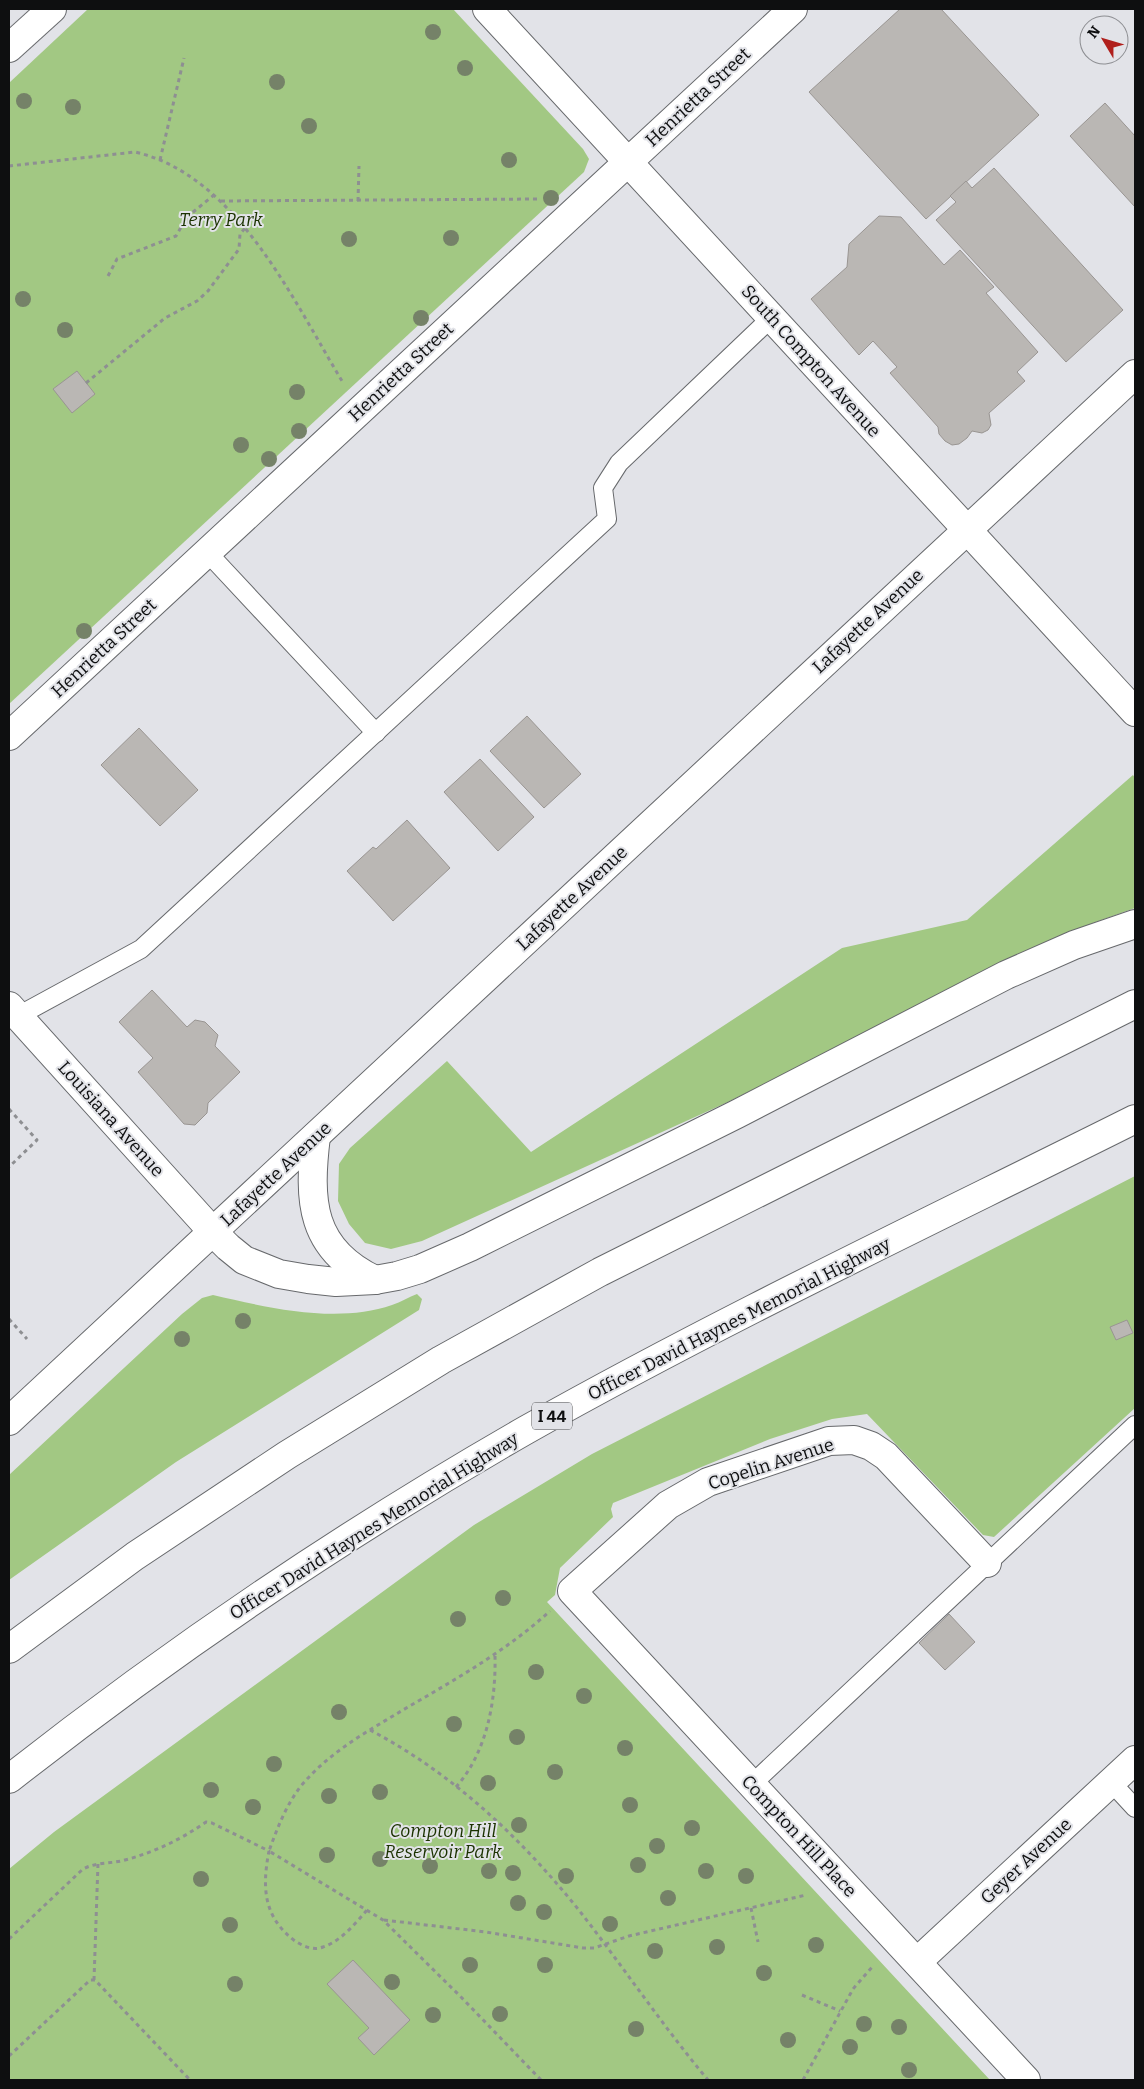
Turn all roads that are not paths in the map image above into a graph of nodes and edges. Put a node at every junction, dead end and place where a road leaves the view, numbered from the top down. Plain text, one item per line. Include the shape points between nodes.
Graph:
1 (52, 9) edge
2 (487, 9) edge
3 (793, 9) edge
4 (9, 48) edge
5 (629, 161) junction
6 (771, 318) junction
7 (1135, 374) edge
8 (966, 531) junction
9 (207, 552) junction
10 (1135, 712) edge
11 (376, 733) junction
12 (9, 736) edge
13 (1135, 924) edge
14 (1135, 1004) edge
15 (13, 1011) edge
16 (1135, 1119) edge
17 (316, 1136) junction
18 (213, 1232) junction
19 (375, 1280) junction
20 (9, 1421) edge
21 (1135, 1425) edge
22 (987, 1564) junction
23 (572, 1591) joint
24 (9, 1648) edge
25 (1135, 1760) edge
26 (9, 1779) edge
27 (1111, 1782) junction
28 (751, 1785) junction
29 (1135, 1808) edge
30 (917, 1962) junction
31 (1026, 2080) edge

1 - 4 main road
2 - 5 main road, South Compton Avenue
3 - 5 main road, Henrietta Street
5 - 6 main road, South Compton Avenue
5 - 9 main road, Henrietta Street
6 - 8 main road, South Compton Avenue
6 - 11 lane via 620,462 603,488 607,519
7 - 8 main road, Lafayette Avenue
8 - 10 main road, South Compton Avenue
8 - 17 main road, Lafayette Avenue
9 - 11 lane
9 - 12 main road, Henrietta Street
11 - 15 lane via 141,949
13 - 19 main road, Louisiana Avenue via 1006,975 780,1093 470,1247 397,1276
14 - 24 main road via 600,1272 440,1360 287,1455 135,1556
15 - 18 main road, Louisiana Avenue
16 - 26 main road, Officer David Haynes Memorial Highway / I 44 via 704,1334 525,1431 368,1526 213,1627 65,1734
17 - 18 main road, Lafayette Avenue
17 - 19 main road via 312,1187 319,1228 332,1248 347,1262
18 - 19 main road, Louisiana Avenue via 244,1260 279,1274 336,1282
18 - 20 main road, Lafayette Avenue
21 - 22 lane
22 - 23 main road, Copelin Avenue via 886,1456 854,1440 830,1441 708,1482 668,1505
22 - 28 lane
23 - 28 main road, Compton Hill Place
25 - 27 main road, Geyer Avenue
27 - 29 lane
27 - 30 main road, Geyer Avenue
28 - 30 main road, Compton Hill Place
30 - 31 main road, Compton Hill Place

